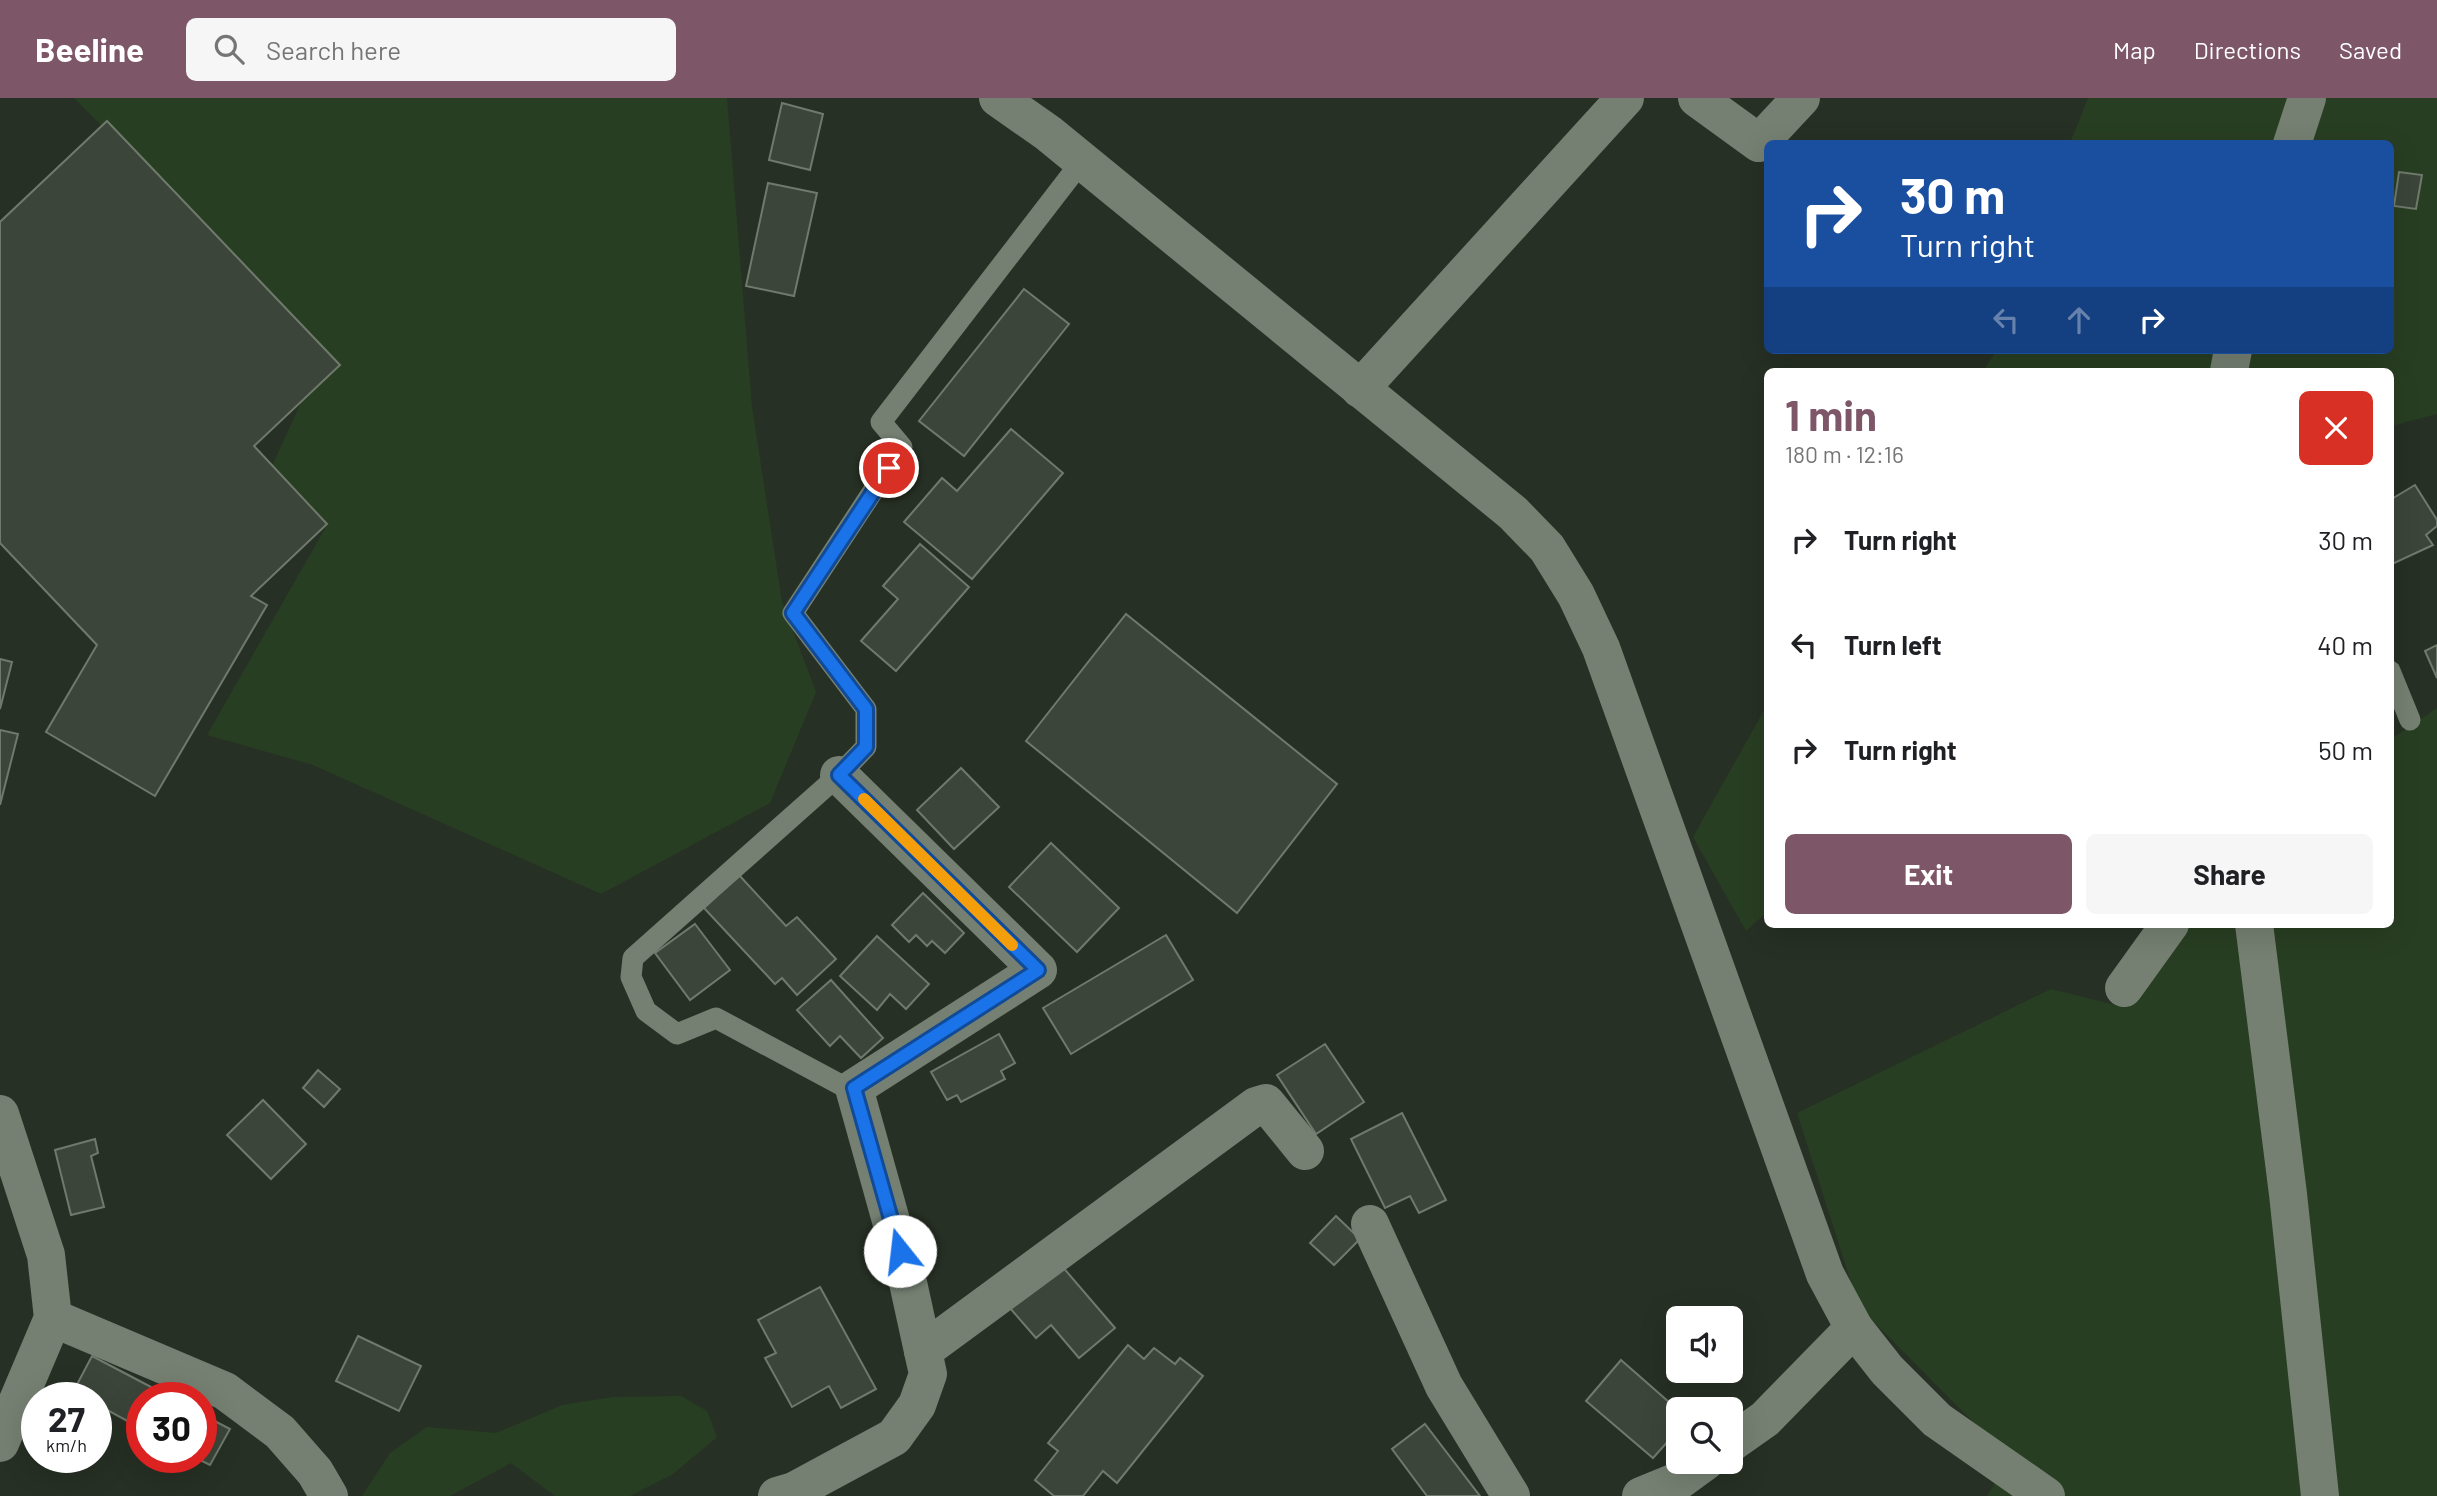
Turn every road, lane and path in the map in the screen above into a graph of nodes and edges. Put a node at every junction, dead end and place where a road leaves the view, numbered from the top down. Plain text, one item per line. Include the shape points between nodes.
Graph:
1 (998, 98) edge
2 (1625, 98) edge
3 (1697, 98) edge
4 (1801, 98) edge
5 (2307, 98) edge
6 (2293, 140) edge
7 (1082, 161) junction
8 (1360, 389) junction
9 (2394, 681) edge
10 (2410, 720) dead end
11 (839, 775) junction
12 (2167, 928) edge
13 (2255, 928) edge
14 (2124, 988) dead end
15 (856, 1093) junction
16 (0, 1114) edge
17 (1305, 1151) dead end
18 (1370, 1224) dead end
19 (53, 1318) junction
20 (1854, 1328) junction
21 (923, 1351) junction
22 (1743, 1435) edge
23 (0, 1443) edge
24 (1688, 1474) edge
25 (329, 1496) edge
26 (777, 1496) edge
27 (1511, 1496) edge
28 (1642, 1496) edge
29 (2046, 1496) edge
30 (2320, 1496) edge

1 - 7 street
2 - 8 street
3 - 4 street via 1759,143
5 - 6 street
7 - 8 street
7 - 11 lane via 881,422 902,447 793,613 866,709 866,747
8 - 20 street via 1513,513 1547,548 1576,595 1601,648 1825,1273
9 - 10 lane
11 - 15 street via 1038,970 854,1088
11 - 15 lane via 633,958 631,977 646,1011 677,1034 716,1018
12 - 14 street
13 - 30 street
15 - 21 street
16 - 19 street via 46,1255
17 - 21 street via 1266,1103 1256,1106
18 - 27 street via 1444,1386
19 - 23 street
19 - 25 street via 225,1391 280,1432
20 - 22 street via 1765,1419
20 - 29 street via 1887,1370 1937,1420
21 - 26 street via 928,1374 916,1405 894,1437
24 - 28 street

